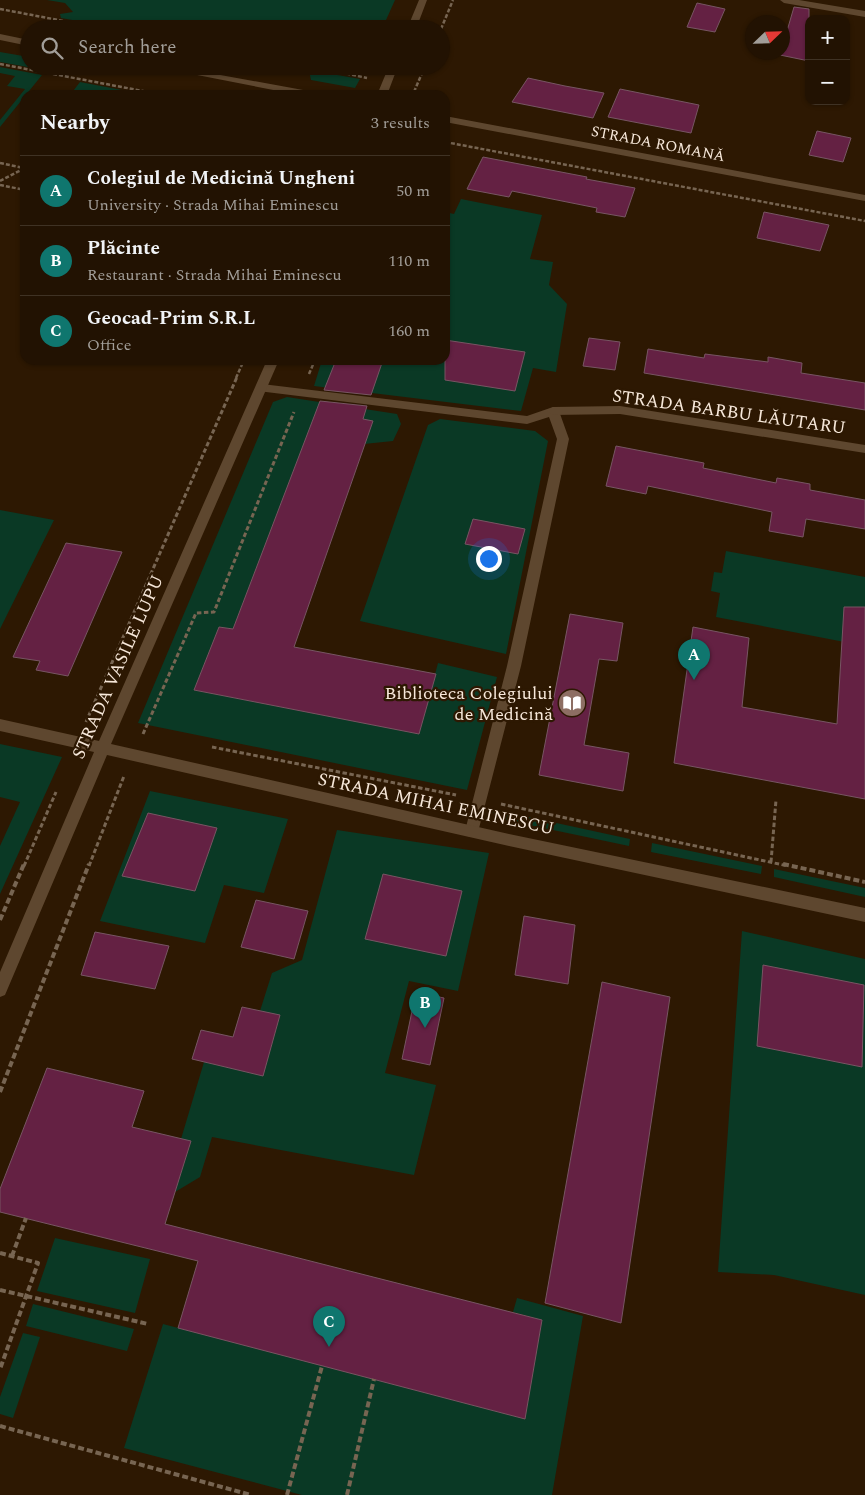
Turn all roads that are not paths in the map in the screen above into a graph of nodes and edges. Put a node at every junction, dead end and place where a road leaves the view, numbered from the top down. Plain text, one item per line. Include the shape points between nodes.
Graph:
1 (423, 0) edge
2 (784, 0) edge
3 (865, 14) edge
4 (415, 20) edge
5 (0, 37) edge
6 (20, 41) edge
7 (204, 75) edge
8 (390, 75) edge
9 (287, 90) edge
10 (384, 90) edge
11 (450, 120) edge
12 (865, 198) edge
13 (271, 365) edge
14 (262, 388) junction
15 (553, 411) junction
16 (865, 449) edge
17 (0, 725) edge
18 (103, 748) junction
19 (472, 832) junction
20 (865, 915) edge
21 (0, 990) edge

1 - 4 street
2 - 3 street
5 - 6 street
7 - 9 street
8 - 10 street
11 - 12 street, STRADA ROMANĂ
13 - 14 street, STRADA VASILE LUPU
14 - 15 lane, STRADA BARBU LĂUTARU via 526,420
14 - 18 street, STRADA VASILE LUPU
15 - 16 street, STRADA BARBU LĂUTARU via 620,410
15 - 19 street via 563,439 514,666
17 - 18 street, STRADA MIHAI EMINESCU
18 - 19 street, STRADA MIHAI EMINESCU
18 - 21 street, STRADA VASILE LUPU
19 - 20 street, STRADA MIHAI EMINESCU

